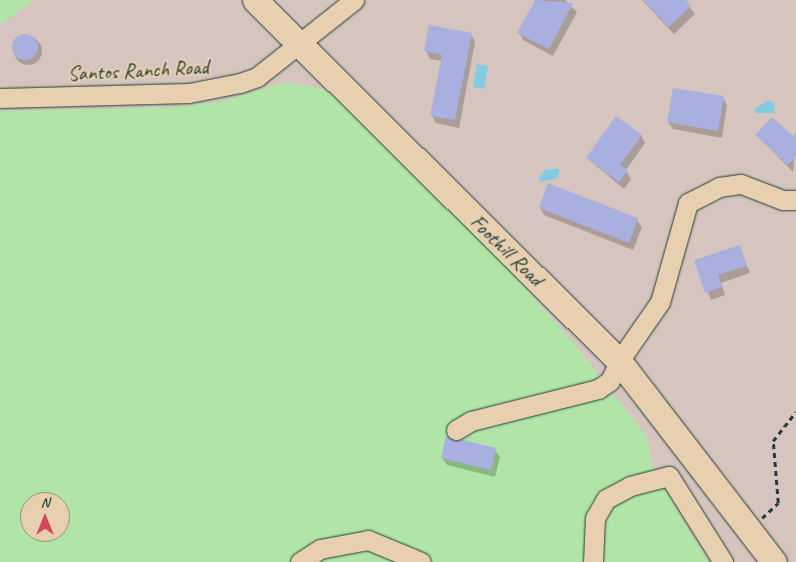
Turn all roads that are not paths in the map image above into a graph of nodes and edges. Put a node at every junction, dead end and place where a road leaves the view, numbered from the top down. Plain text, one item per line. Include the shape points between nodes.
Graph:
1 (255, 0) edge
2 (354, 0) edge
3 (294, 43) junction
4 (0, 98) edge
5 (796, 200) edge
6 (618, 361) junction
7 (456, 430) dead end
8 (688, 446) junction
9 (668, 476) junction
10 (742, 524) junction
11 (300, 562) edge
12 (421, 562) edge
13 (593, 562) edge
14 (723, 562) edge
15 (762, 562) edge
16 (774, 562) edge

1 - 3 main road, Foothill Road
2 - 3 street, Santos Ranch Road
3 - 4 street, Santos Ranch Road via 257,77 214,89
3 - 6 main road, Foothill Road
5 - 6 street via 783,200 741,184 719,187 688,203 660,302
6 - 7 street via 610,381 598,389 471,421
6 - 8 main road, Foothill Road
8 - 9 street
8 - 10 main road, Foothill Road
9 - 13 street via 630,486 606,499 595,518
9 - 14 street
10 - 15 main road, Foothill Road
10 - 16 main road, Foothill Road
11 - 12 street via 320,549 368,540

